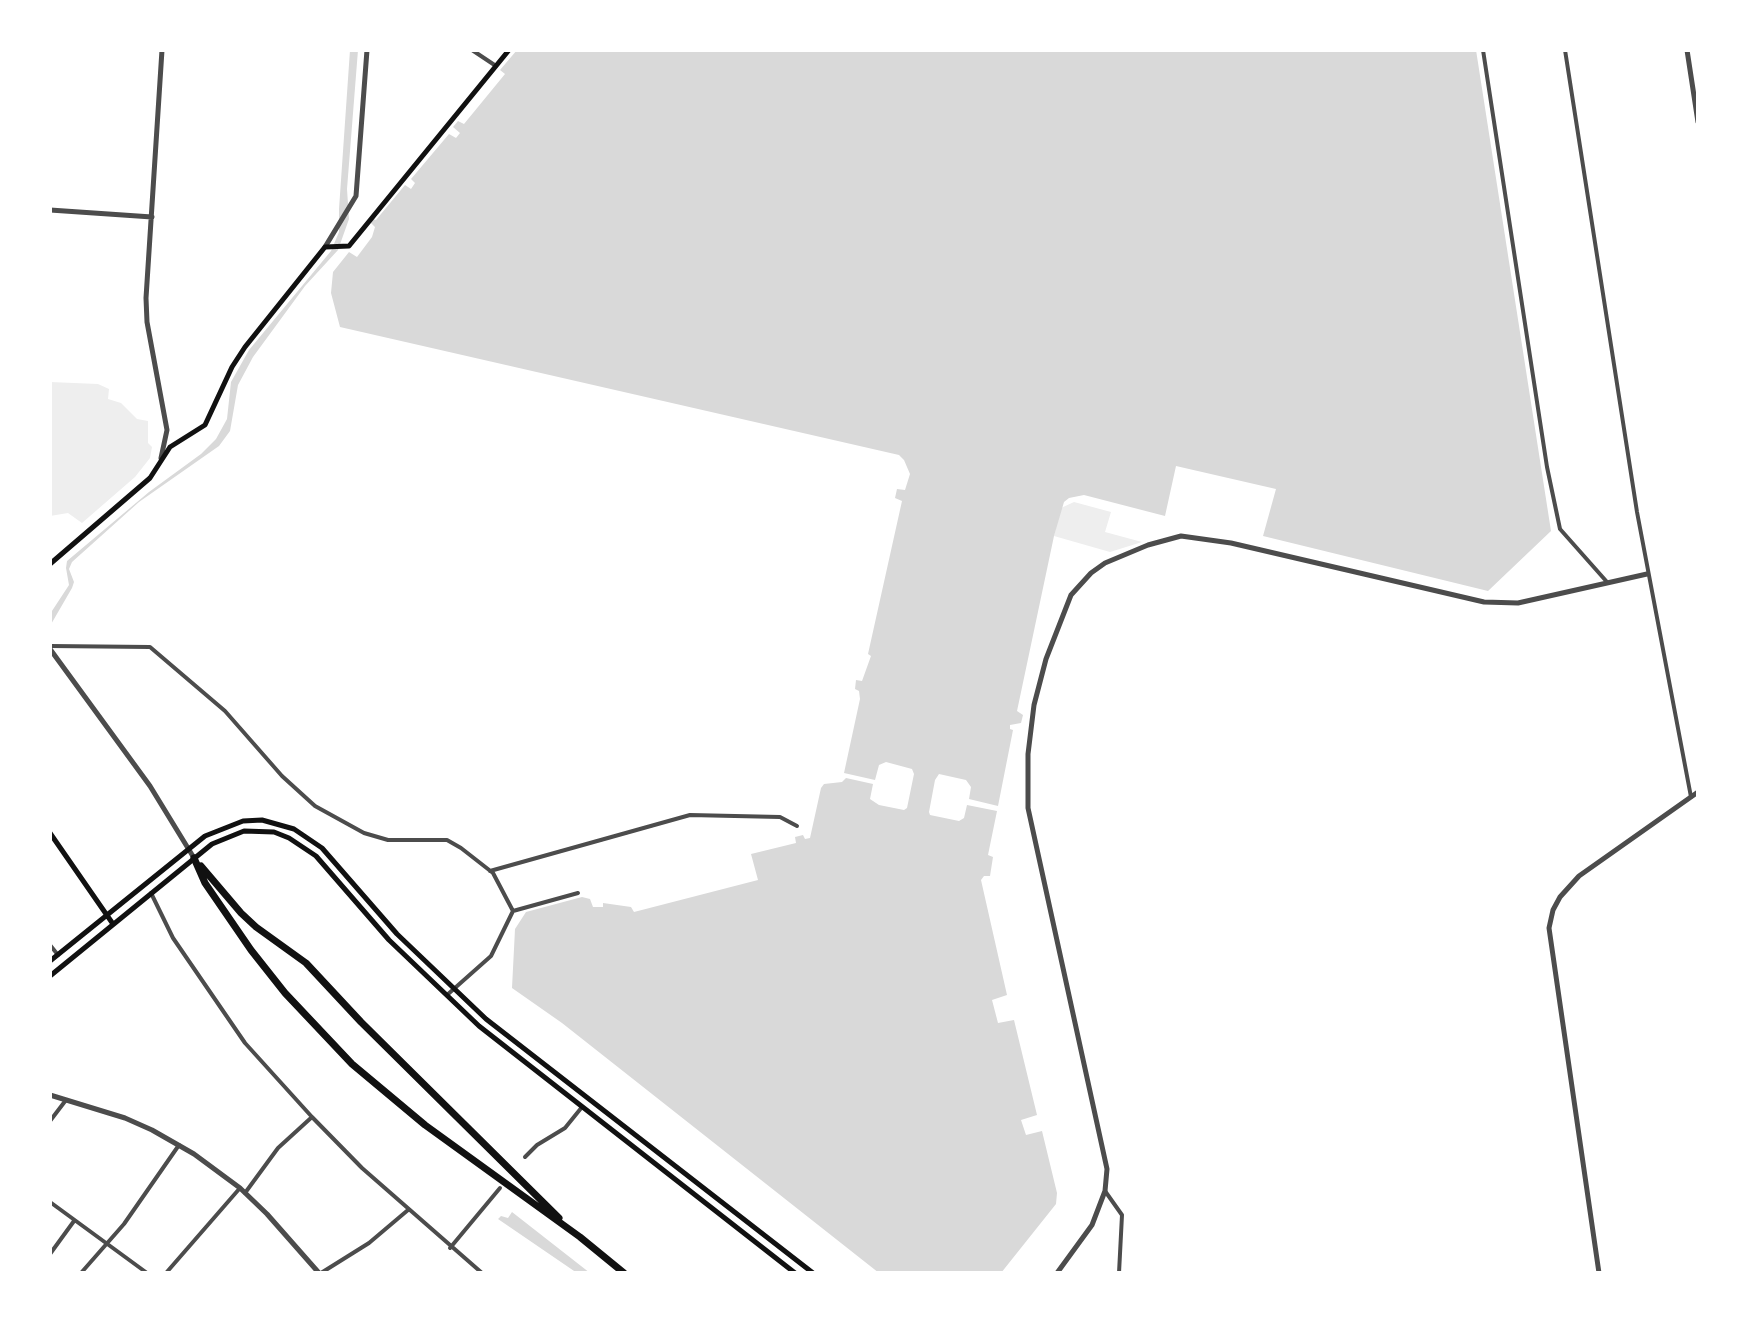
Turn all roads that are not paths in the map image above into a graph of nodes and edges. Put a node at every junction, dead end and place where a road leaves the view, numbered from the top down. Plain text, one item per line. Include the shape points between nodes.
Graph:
1 (162, 50) edge
2 (367, 50) edge
3 (472, 50) edge
4 (509, 50) edge
5 (1483, 50) edge
6 (1565, 50) edge
7 (1687, 50) edge
8 (496, 66) junction
9 (1698, 122) edge
10 (50, 210) edge
11 (152, 217) junction
12 (325, 247) junction
13 (161, 458) junction
14 (50, 564) edge
15 (1647, 574) junction
16 (1607, 582) junction
17 (50, 648) edge
18 (1698, 792) edge
19 (1691, 797) junction
20 (797, 826) dead end
21 (50, 833) edge
22 (188, 848) junction
23 (194, 858) junction
24 (490, 871) junction
25 (151, 893) junction
26 (578, 893) dead end
27 (513, 911) junction
28 (107, 915) junction
29 (113, 924) junction
30 (50, 945) edge
31 (58, 955) junction
32 (50, 961) edge
33 (50, 976) edge
34 (453, 989) junction
35 (446, 996) junction
36 (50, 1095) edge
37 (67, 1098) junction
38 (582, 1107) junction
39 (312, 1117) junction
40 (50, 1121) edge
41 (179, 1145) junction
42 (525, 1157) dead end
43 (500, 1188) dead end
44 (242, 1191) junction
45 (1105, 1191) junction
46 (50, 1202) edge
47 (408, 1210) junction
48 (74, 1221) junction
49 (580, 1237) junction
50 (106, 1244) junction
51 (450, 1248) junction
52 (50, 1254) edge
53 (81, 1273) edge
54 (147, 1273) edge
55 (166, 1273) edge
56 (320, 1273) edge
57 (482, 1273) edge
58 (624, 1273) edge
59 (795, 1273) edge
60 (813, 1273) edge
61 (1057, 1273) edge
62 (1119, 1273) edge
63 (1599, 1273) edge

1 - 11 street
2 - 12 street via 356,196
3 - 8 street
4 - 8 main road
5 - 16 street via 1560,529
6 - 15 street
7 - 9 street
8 - 12 main road via 349,246
10 - 11 street
11 - 13 street via 147,322 167,430
12 - 13 main road via 245,347 205,425
13 - 14 main road via 150,478
15 - 16 street
15 - 19 street
16 - 45 street via 1518,603 1484,602 1181,536 1105,563 1071,595 1034,705 1028,808 1107,1169
17 - 22 street
17 - 24 street via 150,647 225,711 315,806 388,840 447,840
18 - 19 street
19 - 63 street via 1579,876 1560,897 1549,928
20 - 24 street via 780,817 690,815
21 - 28 main road
22 - 23 street
22 - 28 main road
22 - 34 main road via 243,821 294,829 322,848
23 - 25 main road
23 - 35 main road via 244,831 289,838 316,856
23 - 49 highway via 241,913 318,974
23 - 49 highway via 251,950 331,1043 388,1095
24 - 27 street
25 - 29 main road
25 - 39 street via 173,938 220,1009
26 - 27 street
27 - 34 street via 491,956
28 - 29 main road
28 - 31 main road
29 - 33 main road
30 - 31 street
31 - 32 main road
34 - 35 street
34 - 60 main road
35 - 38 main road
36 - 37 street
37 - 40 street
37 - 41 street via 125,1118
38 - 42 street via 565,1128
38 - 59 main road
39 - 44 street
39 - 47 street
41 - 44 street
41 - 50 street
43 - 51 street
44 - 55 street
44 - 56 street
45 - 61 street via 1092,1225
45 - 62 street via 1122,1215
46 - 48 street
47 - 51 street
47 - 56 street via 369,1243
48 - 50 street
48 - 52 street
49 - 58 highway
50 - 53 street
50 - 54 street
51 - 57 street

